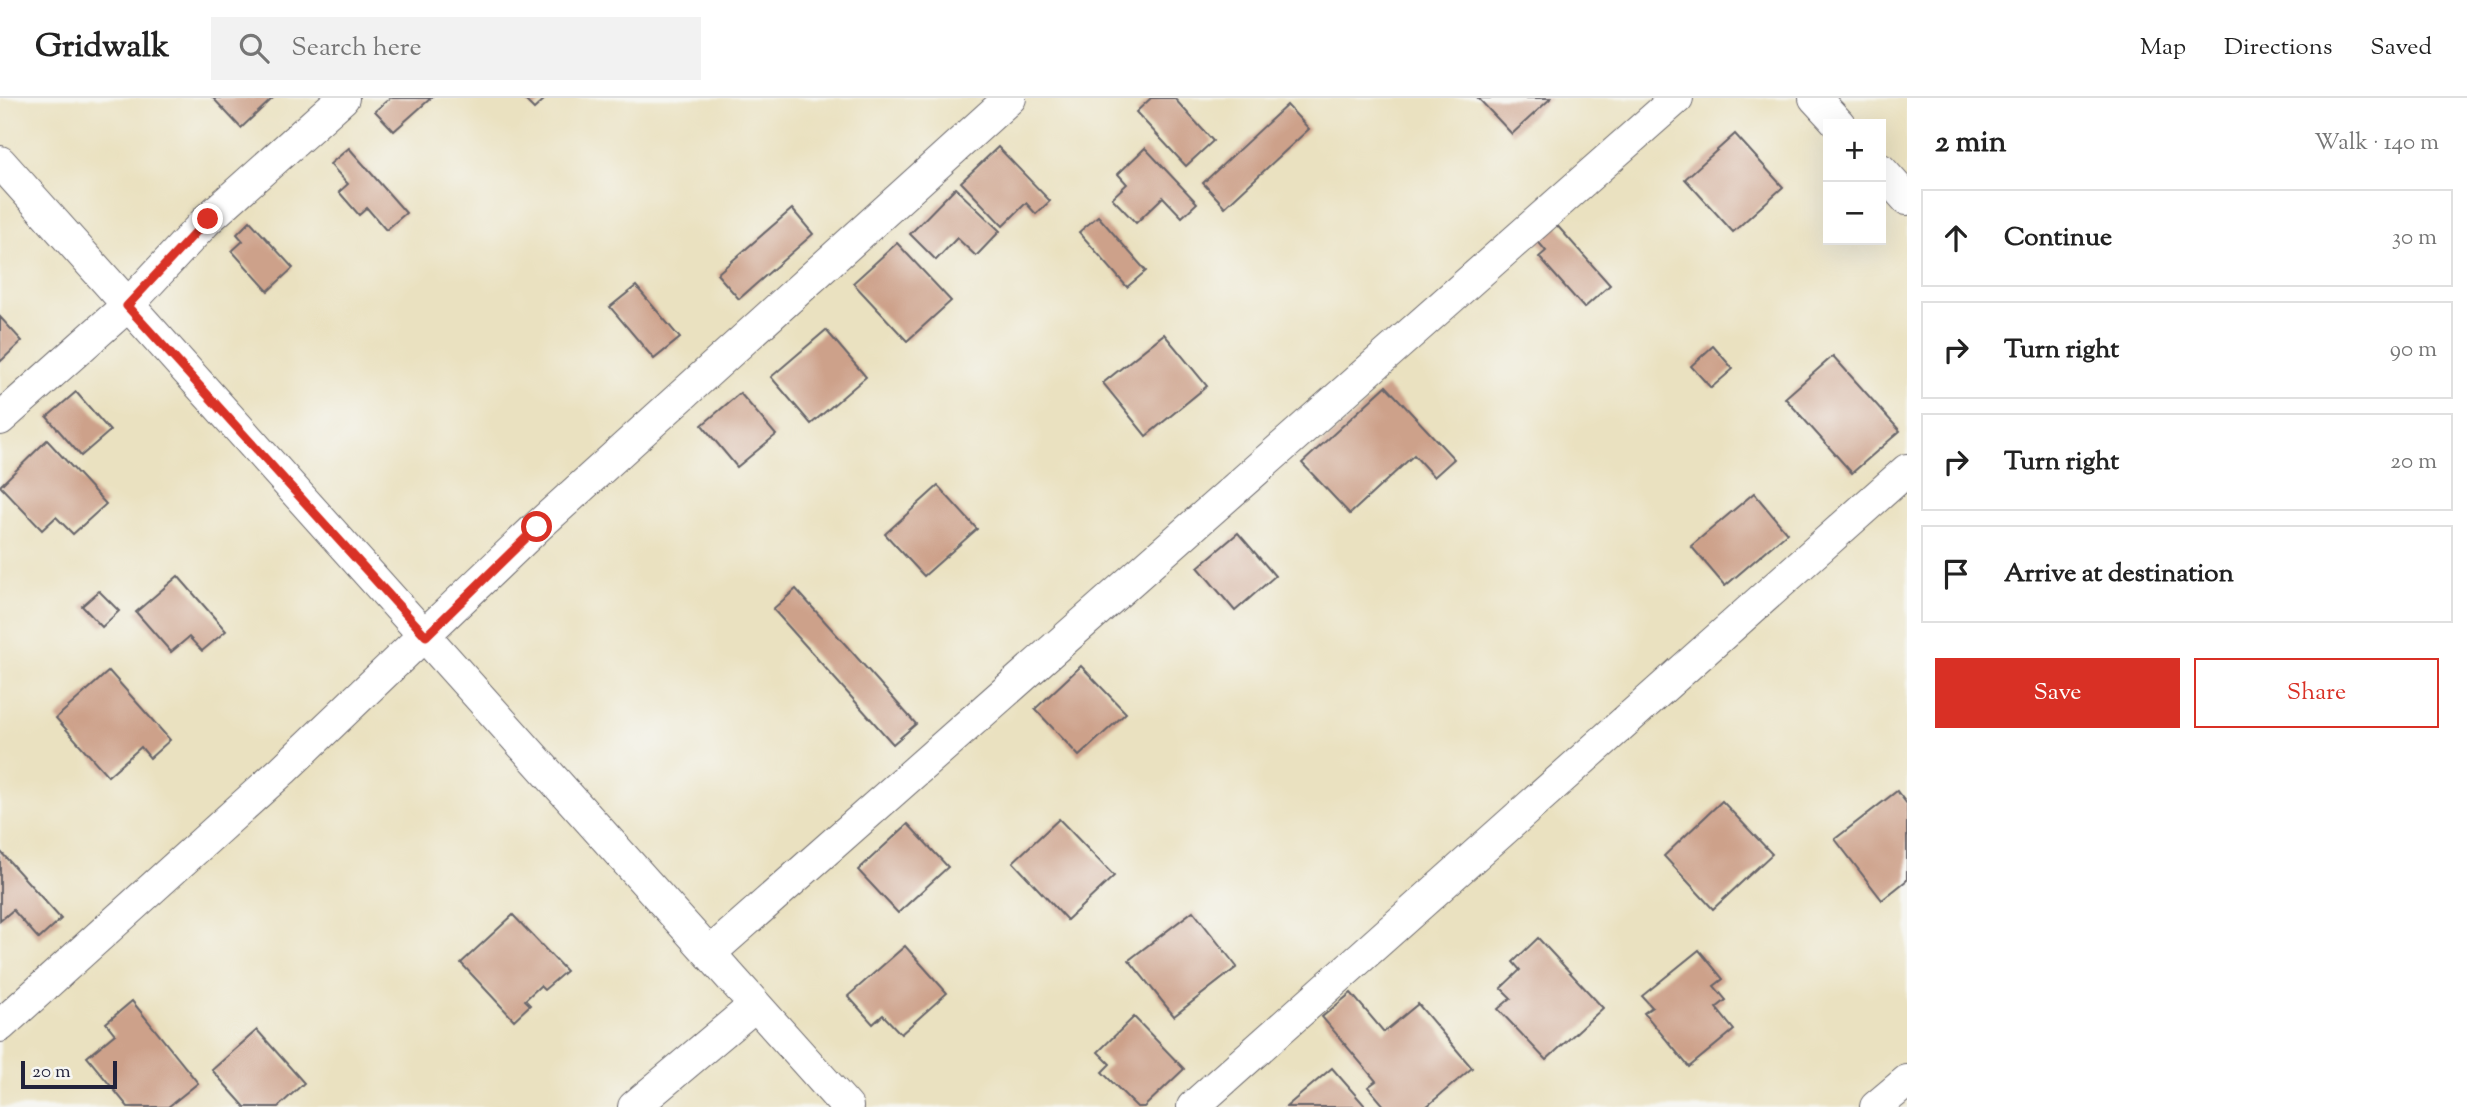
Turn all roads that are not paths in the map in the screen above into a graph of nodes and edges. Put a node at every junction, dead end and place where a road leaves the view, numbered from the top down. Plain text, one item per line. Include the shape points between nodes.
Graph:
1 (343, 98) edge
2 (1010, 98) edge
3 (1677, 98) edge
4 (1815, 98) edge
5 (1834, 119) edge
6 (0, 162) edge
7 (1886, 176) edge
8 (1907, 199) edge
9 (127, 306) junction
10 (0, 419) edge
11 (1907, 470) edge
12 (426, 636) junction
13 (711, 952) junction
14 (754, 1006) junction
15 (0, 1026) edge
16 (1907, 1081) edge
17 (634, 1107) edge
18 (847, 1107) edge
19 (1193, 1107) edge
20 (1876, 1107) edge

1 - 9 street via 208,219
2 - 12 street via 537,527
3 - 13 street
4 - 5 street
6 - 9 street
7 - 8 street
9 - 10 street
9 - 12 street
11 - 19 street
12 - 13 street
12 - 15 street
13 - 14 street
14 - 17 street
14 - 18 street
16 - 20 street

